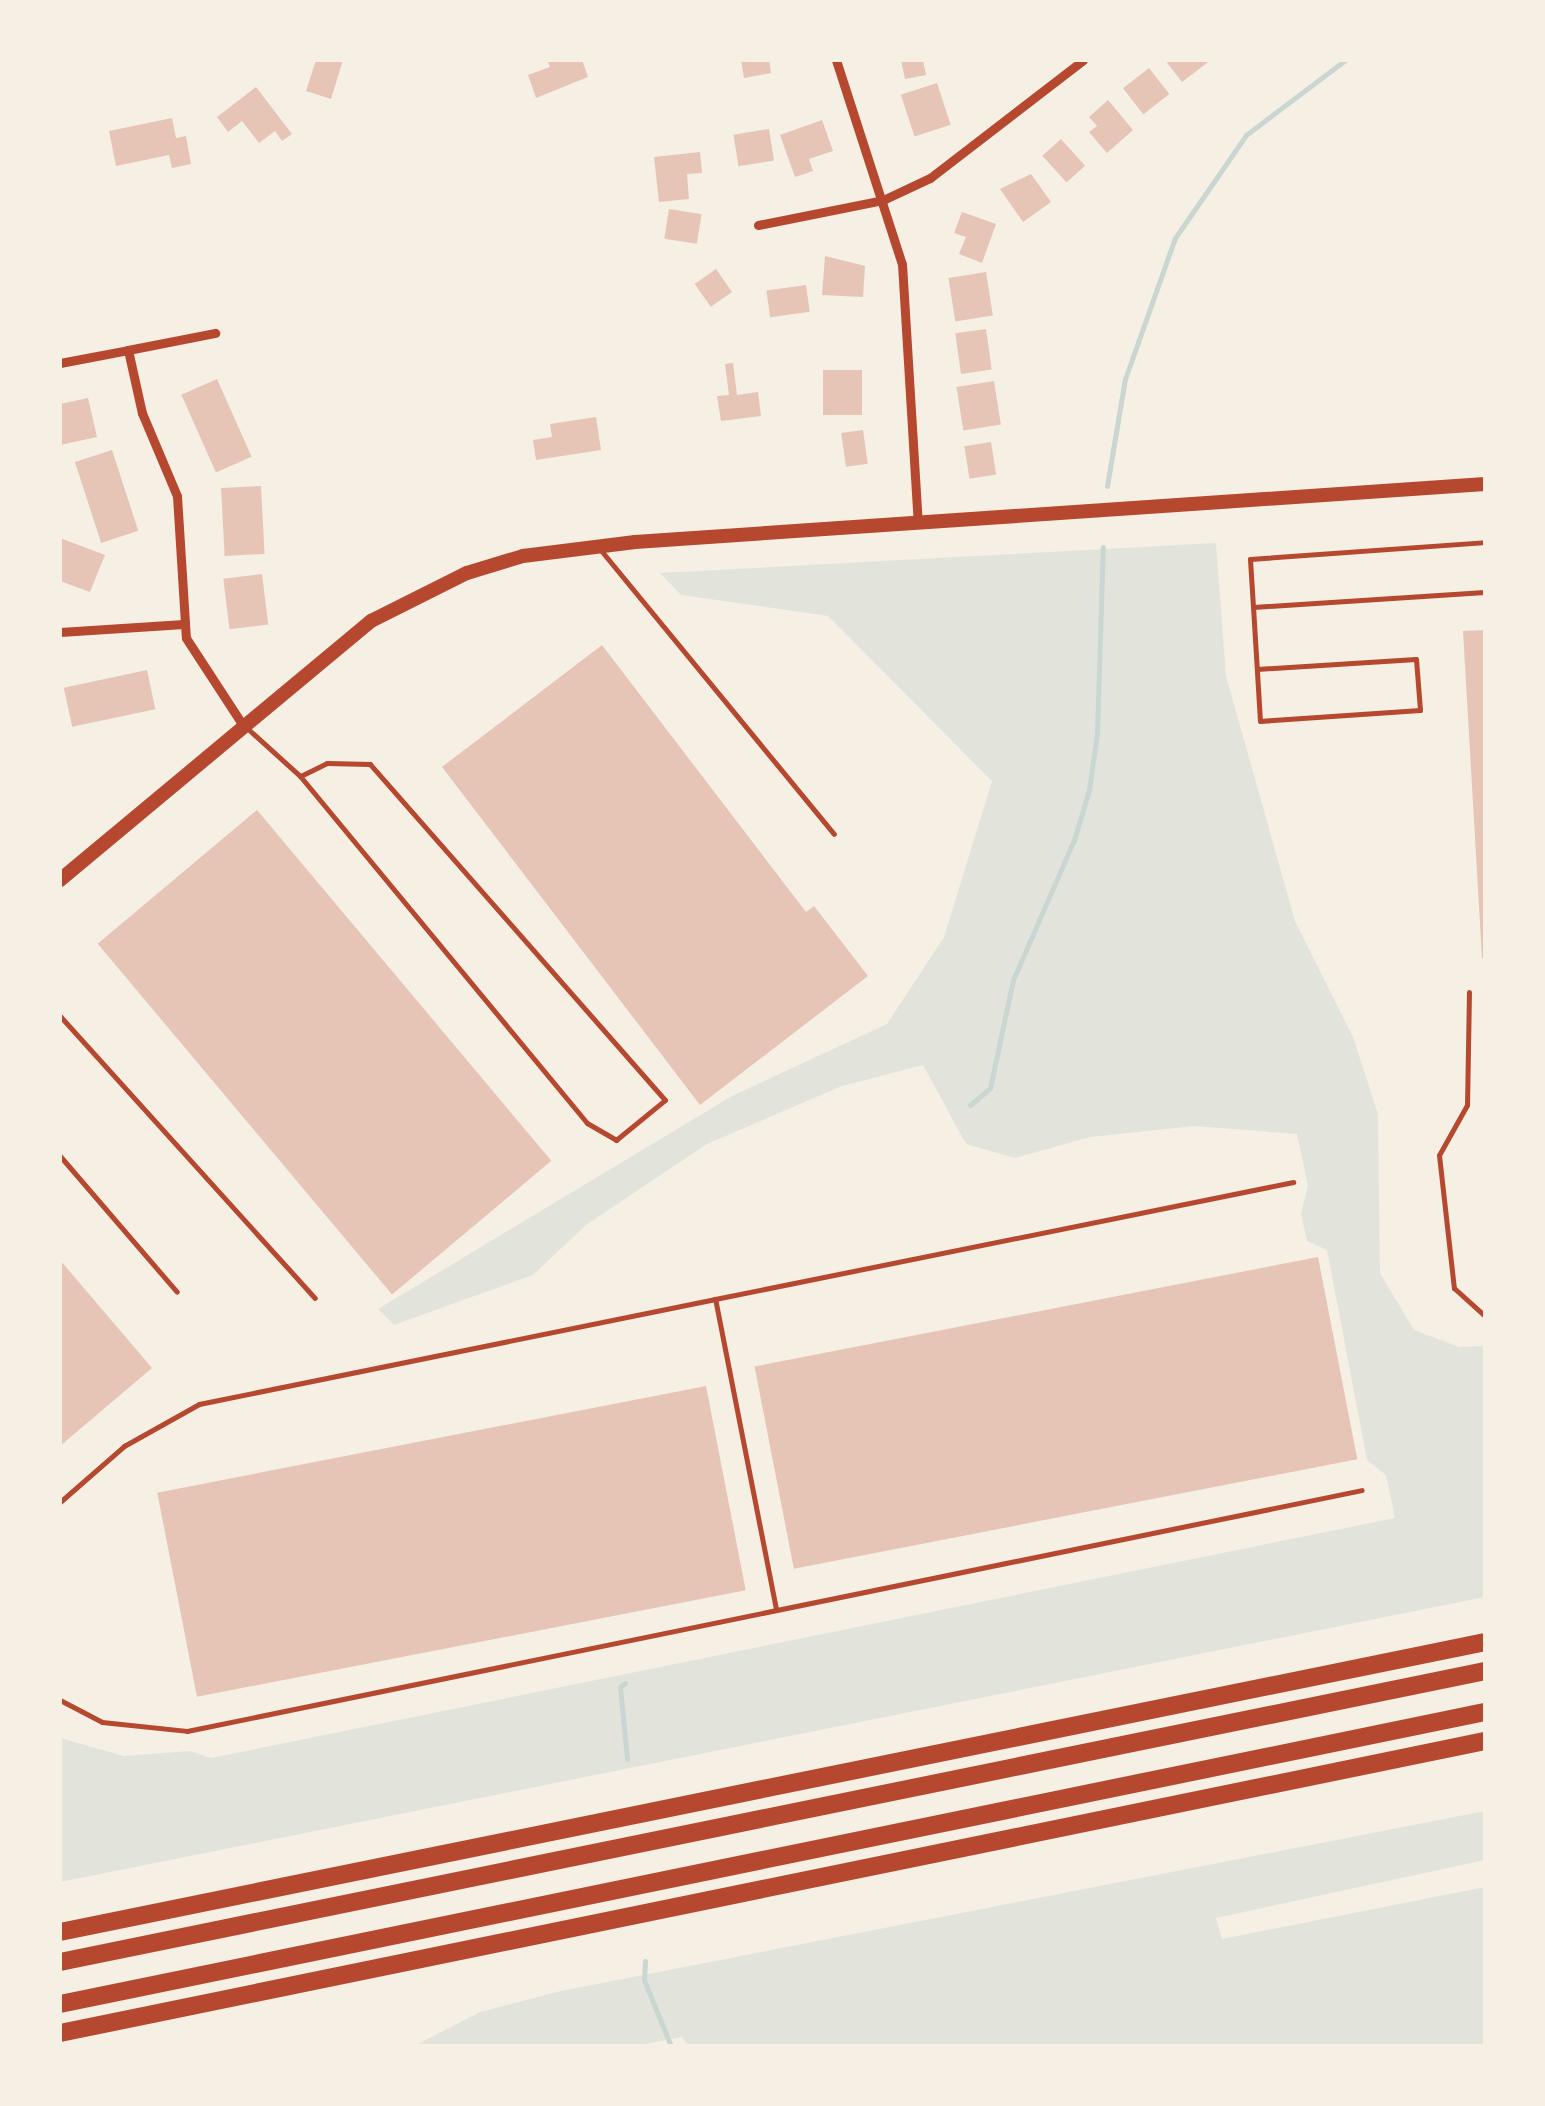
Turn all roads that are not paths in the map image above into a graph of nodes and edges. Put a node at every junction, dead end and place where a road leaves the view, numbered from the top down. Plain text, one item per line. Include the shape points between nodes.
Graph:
1 (836, 60) edge
2 (1083, 60) edge
3 (883, 200) junction
4 (758, 225) dead end
5 (216, 334) dead end
6 (128, 350) junction
7 (60, 363) edge
8 (1485, 484) edge
9 (918, 524) junction
10 (1485, 542) edge
11 (598, 546) junction
12 (1485, 592) edge
13 (1253, 607) junction
14 (184, 624) junction
15 (60, 632) edge
16 (1257, 669) junction
17 (242, 724) junction
18 (300, 776) junction
19 (834, 834) dead end
20 (60, 880) edge
21 (1469, 992) dead end
22 (60, 1016) edge
23 (60, 1156) edge
24 (1293, 1182) dead end
25 (177, 1292) dead end
26 (315, 1298) dead end
27 (715, 1299) junction
28 (1485, 1316) edge
29 (1362, 1490) dead end
30 (60, 1502) edge
31 (776, 1609) junction
32 (1485, 1642) edge
33 (1485, 1671) edge
34 (60, 1700) edge
35 (1485, 1712) edge
36 (1485, 1742) edge
37 (60, 1932) edge
38 (60, 1962) edge
39 (60, 2004) edge
40 (60, 2033) edge

1 - 3 street
2 - 3 street via 968,154
3 - 4 street
3 - 9 street via 902,264
5 - 6 street
6 - 7 street
6 - 14 street via 142,413 177,496
8 - 9 main road
9 - 11 main road
10 - 13 lane via 1250,559
11 - 17 main road via 523,556 411,597
11 - 19 lane
12 - 13 lane
13 - 16 lane
14 - 15 street
14 - 17 street via 198,664
16 - 16 lane via 1260,721 1420,710 1416,659
17 - 18 lane
17 - 20 main road
18 - 18 lane via 587,1124 616,1140 665,1100 370,764 327,763
21 - 28 lane via 1467,1105 1439,1154 1454,1288
22 - 26 lane
23 - 25 lane
24 - 27 lane
27 - 30 lane via 199,1404 124,1446
27 - 31 lane
29 - 31 lane
31 - 34 lane via 725,1625 186,1731 102,1722
32 - 37 highway
33 - 38 highway
35 - 39 highway
36 - 40 highway

